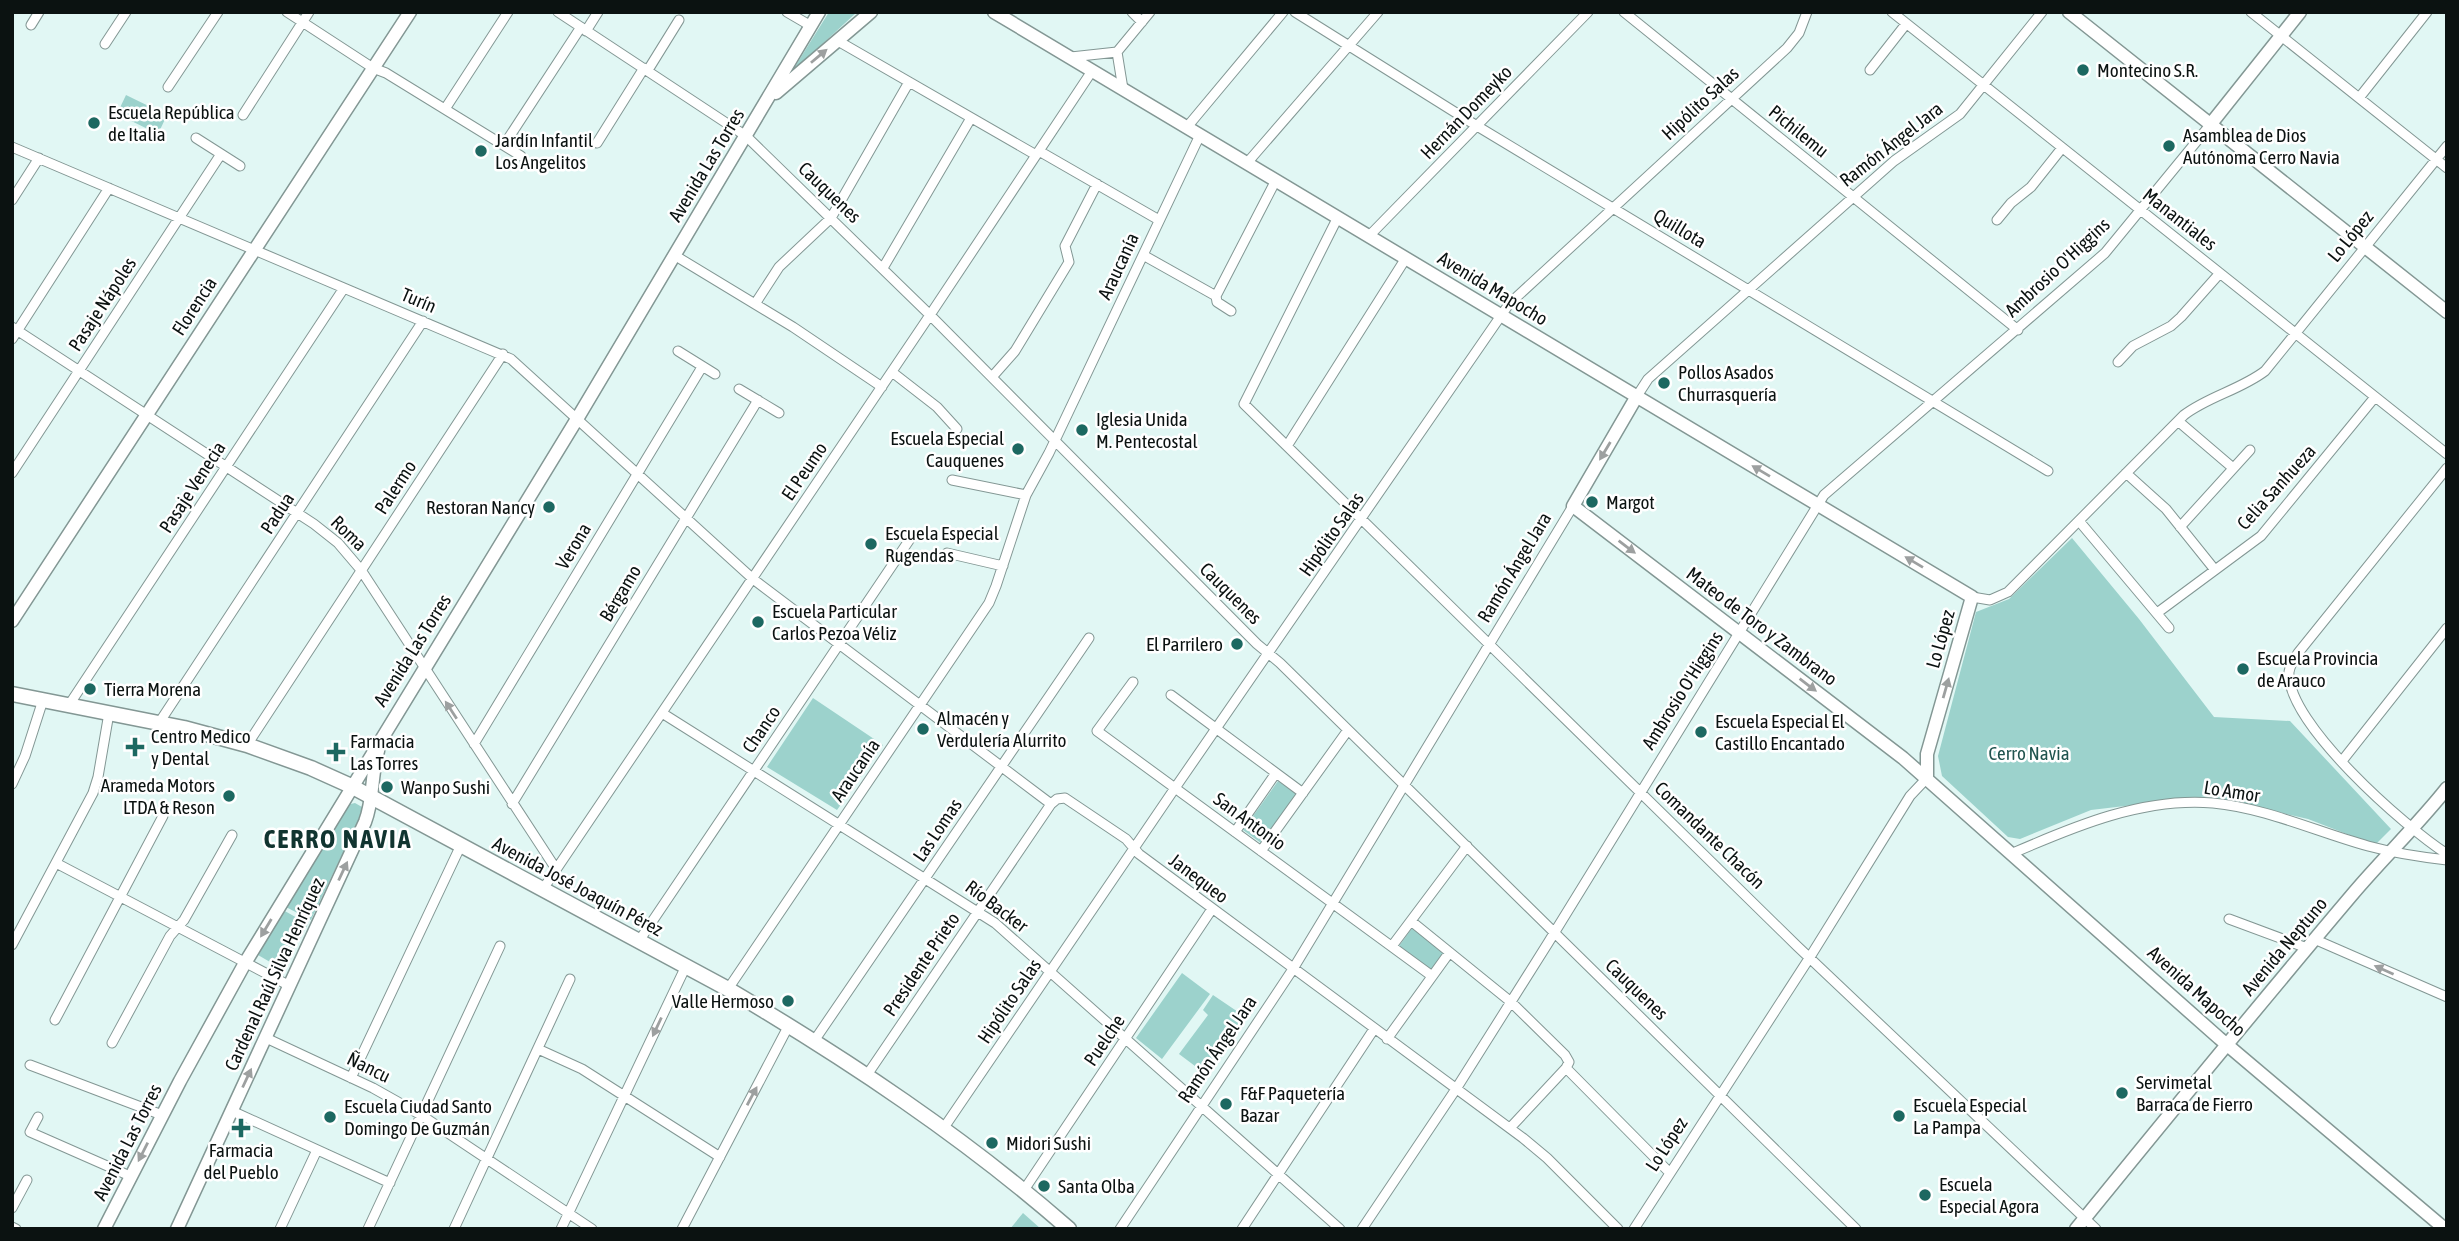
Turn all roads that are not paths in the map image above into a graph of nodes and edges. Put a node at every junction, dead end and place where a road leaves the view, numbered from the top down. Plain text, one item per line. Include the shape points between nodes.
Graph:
1 (39, 12) edge
2 (126, 12) edge
3 (218, 12) edge
4 (287, 12) edge
5 (309, 12) edge
6 (410, 12) edge
7 (508, 12) edge
8 (558, 12) edge
9 (598, 12) edge
10 (787, 12) edge
11 (820, 12) edge
12 (871, 12) edge
13 (994, 12) edge
14 (1132, 12) edge
15 (1150, 12) edge
16 (1283, 12) edge
17 (1295, 12) edge
18 (1378, 12) edge
19 (1588, 12) edge
20 (1624, 12) edge
21 (1807, 12) edge
22 (1892, 12) edge
23 (2042, 12) edge
24 (2068, 12) edge
25 (2251, 12) edge
26 (2300, 12) edge
27 (2427, 12) edge
28 (679, 20) dead end
29 (1142, 22) junction
30 (303, 23) junction
31 (1906, 24) junction
32 (31, 25) dead end
33 (811, 26) junction
34 (584, 29) junction
35 (2281, 36) junction
36 (838, 41) junction
37 (105, 44) dead end
38 (1349, 46) junction
39 (1117, 52) junction
40 (1069, 57) junction
41 (373, 68) junction
42 (646, 69) junction
43 (1870, 70) dead end
44 (1092, 71) junction
45 (909, 82) junction
46 (1984, 86) junction
47 (169, 88) dead end
48 (1123, 89) junction
49 (1730, 98) junction
50 (2359, 98) junction
51 (767, 100) junction
52 (445, 109) junction
53 (243, 115) dead end
54 (971, 118) junction
55 (2210, 125) junction
56 (1477, 126) junction
57 (1187, 127) junction
58 (1200, 135) junction
59 (746, 136) junction
60 (196, 138) dead end
61 (597, 143) dead end
62 (504, 145) junction
63 (2447, 146) edge
64 (12, 147) edge
65 (2062, 148) junction
66 (1037, 153) junction
67 (222, 154) junction
68 (521, 156) dead end
69 (39, 158) junction
70 (2436, 160) junction
71 (1247, 163) junction
72 (240, 166) dead end
73 (2447, 169) edge
74 (1276, 180) junction
75 (1097, 184) junction
76 (109, 188) junction
77 (1853, 197) junction
78 (12, 200) edge
79 (1612, 208) junction
80 (2141, 211) junction
81 (1338, 217) junction
82 (179, 218) junction
83 (831, 218) junction
84 (1159, 220) junction
85 (1997, 220) dead end
86 (1369, 236) junction
87 (2365, 248) junction
88 (254, 250) junction
89 (1143, 255) junction
90 (674, 256) junction
91 (1406, 258) junction
92 (883, 268) junction
93 (2220, 273) junction
94 (344, 288) junction
95 (1748, 290) junction
96 (1216, 296) junction
97 (755, 304) junction
98 (1231, 311) dead end
99 (2447, 312) edge
100 (930, 315) junction
101 (1501, 315) junction
102 (423, 321) junction
103 (2018, 330) junction
104 (14, 332) edge
105 (2297, 334) junction
106 (678, 351) dead end
107 (503, 354) junction
108 (2118, 362) dead end
109 (702, 367) junction
110 (80, 371) junction
111 (892, 372) junction
112 (715, 374) dead end
113 (992, 377) junction
114 (882, 387) junction
115 (739, 389) dead end
116 (1637, 396) junction
117 (2375, 397) junction
118 (758, 400) junction
119 (1933, 402) junction
120 (779, 413) dead end
121 (146, 414) junction
122 (577, 419) junction
123 (2178, 421) junction
124 (957, 429) dead end
125 (1055, 441) junction
126 (1287, 446) junction
127 (2250, 450) dead end
128 (2447, 454) edge
129 (227, 467) junction
130 (2233, 468) junction
131 (2447, 468) edge
132 (2048, 471) dead end
133 (12, 473) edge
134 (2126, 473) junction
135 (637, 474) junction
136 (952, 480) dead end
137 (1026, 495) junction
138 (1818, 505) junction
139 (1573, 506) junction
140 (298, 513) junction
141 (686, 518) junction
142 (1362, 519) junction
143 (2079, 521) junction
144 (2180, 527) junction
145 (912, 536) dead end
146 (947, 553) dead end
147 (1003, 566) junction
148 (361, 570) junction
149 (2214, 570) junction
150 (753, 579) junction
151 (1972, 597) junction
152 (2157, 613) junction
153 (12, 621) edge
154 (2169, 628) dead end
155 (2447, 628) edge
156 (1740, 632) junction
157 (1088, 638) dead end
158 (839, 644) junction
159 (1490, 644) junction
160 (1269, 654) junction
161 (424, 668) junction
162 (1133, 682) dead end
163 (12, 694) edge
164 (1171, 695) dead end
165 (43, 700) junction
166 (69, 705) junction
167 (920, 705) junction
168 (109, 713) junction
169 (662, 713) junction
170 (159, 723) junction
171 (1216, 728) junction
172 (385, 730) junction
173 (1348, 730) junction
174 (474, 744) junction
175 (247, 745) junction
176 (1927, 754) junction
177 (1903, 758) junction
178 (2342, 761) junction
179 (1002, 767) junction
180 (754, 771) junction
181 (1276, 773) junction
182 (1927, 778) junction
183 (12, 784) edge
184 (351, 786) junction
185 (1405, 786) junction
186 (1175, 788) junction
187 (2447, 789) edge
188 (1641, 792) junction
189 (1303, 793) junction
190 (371, 796) junction
191 (512, 804) junction
192 (1051, 804) junction
193 (163, 816) dead end
194 (839, 824) junction
195 (2412, 829) junction
196 (1235, 832) junction
197 (232, 835) dead end
198 (461, 845) junction
199 (1467, 846) junction
200 (1134, 848) junction
201 (1261, 851) junction
202 (2388, 851) junction
203 (2013, 853) junction
204 (2447, 854) edge
205 (2447, 860) edge
206 (56, 863) junction
207 (556, 869) junction
208 (926, 878) junction
209 (543, 889) junction
210 (120, 897) junction
211 (1333, 904) junction
212 (1212, 909) junction
213 (978, 911) junction
214 (2229, 919) dead end
215 (1411, 921) junction
216 (178, 927) junction
217 (16, 928) edge
218 (1555, 933) junction
219 (639, 940) junction
220 (2310, 944) junction
221 (12, 945) edge
222 (500, 946) dead end
223 (1392, 946) junction
224 (1450, 953) junction
225 (1810, 957) junction
226 (245, 963) junction
227 (686, 966) junction
228 (1293, 969) junction
229 (1050, 972) junction
230 (1432, 976) junction
231 (570, 979) dead end
232 (290, 986) junction
233 (729, 989) junction
234 (2447, 997) edge
235 (1511, 1002) junction
236 (55, 1020) dead end
237 (789, 1025) junction
238 (1374, 1029) junction
239 (266, 1038) junction
240 (1126, 1039) junction
241 (1387, 1039) junction
242 (814, 1041) junction
243 (112, 1043) dead end
244 (2228, 1045) junction
245 (538, 1049) junction
246 (30, 1065) dead end
247 (1566, 1068) junction
248 (867, 1075) junction
249 (351, 1078) junction
250 (1456, 1088) junction
251 (624, 1096) junction
252 (1720, 1096) junction
253 (1202, 1107) junction
254 (232, 1111) junction
255 (162, 1115) junction
256 (421, 1115) junction
257 (38, 1117) dead end
258 (1510, 1128) junction
259 (943, 1129) junction
260 (30, 1132) junction
261 (24, 1143) dead end
262 (317, 1150) junction
263 (720, 1157) junction
264 (487, 1158) junction
265 (1670, 1173) junction
266 (1278, 1174) junction
267 (131, 1176) junction
268 (27, 1180) dead end
269 (390, 1183) junction
270 (1024, 1191) junction
271 (12, 1208) edge
272 (569, 1213) junction
273 (2085, 1218) junction
274 (104, 1229) edge
275 (177, 1229) edge
276 (280, 1229) edge
277 (368, 1229) edge
278 (454, 1229) edge
279 (561, 1229) edge
280 (592, 1229) edge
281 (682, 1229) edge
282 (1069, 1229) edge
283 (1120, 1229) edge
284 (1242, 1229) edge
285 (1339, 1229) edge
286 (1362, 1229) edge
287 (1618, 1229) edge
288 (1634, 1229) edge
289 (1856, 1229) edge
290 (2076, 1229) edge
291 (2096, 1229) edge
292 (2445, 1229) edge

1 - 32 street
2 - 37 street
3 - 47 street
4 - 30 street
5 - 30 street
6 - 41 main road, Florencia
7 - 52 street
8 - 34 street, Cauquenes
9 - 34 street
10 - 33 street
11 - 33 main road, Avenida Las Torres
12 - 36 main road, Avenida Las Torres
13 - 40 main road, Avenida Mapocho
14 - 29 street
15 - 29 street
16 - 57 street
17 - 38 street, Quillota
18 - 38 street
19 - 56 street, Hernán Domeyko
20 - 49 street, Pichilemu
21 - 49 street, Hipólito Salas via 1794,41
22 - 31 street, Manantiales
23 - 46 street, Ramón Ángel Jara
24 - 55 main road
25 - 35 street
26 - 35 main road, Ambrosio O'Higgins
27 - 50 street
28 - 42 street
29 - 39 street
30 - 41 street
30 - 53 street
31 - 43 street
31 - 46 street, Manantiales
33 - 51 main road, Avenida Las Torres
34 - 42 street, Cauquenes
34 - 62 street
35 - 50 street
35 - 55 main road, Ambrosio O'Higgins
36 - 45 street
51 -> 36 main road, Avenida Las Torres
38 - 56 street, Quillota
38 - 71 street
39 - 40 street
39 - 48 street
40 - 44 main road, Avenida Mapocho
41 - 52 street
41 - 88 main road, Florencia
42 - 59 street, Cauquenes
42 - 61 street
44 - 48 main road, Avenida Mapocho
44 - 66 street, El Peumo
45 - 54 street
45 - 83 street
46 - 65 street, Manantiales
46 - 77 street, Ramón Ángel Jara via 1960,114 1911,147
48 - 57 main road, Avenida Mapocho
49 - 77 street, Pichilemu
49 - 79 street, Hipólito Salas
50 - 70 street
51 - 59 main road, Avenida Las Torres
52 - 62 street
54 - 66 street
54 - 92 street
55 - 80 street, Ambrosio O'Higgins
55 - 87 main road
56 - 79 street, Quillota
56 - 86 street, Hernán Domeyko
57 - 58 main road, Avenida Mapocho
58 - 71 main road, Avenida Mapocho
58 - 84 street, Araucanía
59 - 83 street, Cauquenes
59 - 90 main road, Avenida Las Torres
60 - 67 street
62 - 68 street
63 - 70 street, Lo López
64 - 69 street, Turín
65 - 80 street, Manantiales
65 - 85 street
66 - 75 street
66 - 100 street, El Peumo
67 - 72 street
67 - 82 street, Pasaje Nápoles
69 - 76 street, Turín
69 - 78 street
70 - 73 street
70 - 87 street, Lo López
71 - 74 main road, Avenida Mapocho
74 - 81 main road, Avenida Mapocho
74 - 96 street
75 - 84 street
75 - 113 street via 1065,248 1069,262 1015,351
76 - 82 street, Turín
76 - 104 street
77 - 95 street, Ramón Ángel Jara
77 - 103 street, Pichilemu
79 - 95 street, Quillota
79 - 101 street, Hipólito Salas
80 - 93 street, Manantiales
80 - 103 street, Ambrosio O'Higgins via 2105,253
81 - 86 main road, Avenida Mapocho
81 - 126 street, Comandante Chacón via 1244,404
82 - 88 street, Turín
82 - 110 street, Pasaje Nápoles
83 - 92 street, Cauquenes
83 - 97 street via 779,267
84 - 89 street, Araucanía
86 - 91 main road, Avenida Mapocho
87 - 99 main road
87 - 105 street, Lo López
88 - 94 street, Turín
88 - 121 main road, Florencia
89 - 96 street
89 - 125 street, Araucanía
90 - 97 street
90 - 122 main road, Avenida Las Torres
91 - 101 main road, Avenida Mapocho
91 - 126 street
92 - 100 street, Cauquenes
93 - 105 street, Manantiales
93 - 108 street via 2171,326 2133,346
94 - 102 street, Turín
94 - 129 street, Pasaje Venecia
95 - 116 street, Ramón Ángel Jara via 1648,379
95 - 119 street, Quillota
96 - 98 street via 1216,301
97 - 114 street
100 - 111 street, El Peumo
100 - 113 street, Cauquenes
101 - 116 main road, Avenida Mapocho
101 - 142 street, Hipólito Salas
102 - 107 street, Turín
102 - 140 street, Padua
103 - 119 street, Ambrosio O'Higgins
104 - 110 street, Roma
105 - 117 street, Manantiales
105 - 123 street, Lo López via 2256,377 2200,404
106 - 109 street
107 - 122 street, Turín
107 - 148 street, Palermo
109 - 112 street
109 - 135 street, Verona
110 - 121 street, Roma
110 - 133 street, Pasaje Nápoles
111 - 114 street, El Peumo
111 - 124 street
113 - 125 street, Cauquenes
114 - 150 street, El Peumo
115 - 118 street
138 -> 116 main road, Avenida Mapocho
116 -> 139 main road, Ramón Ángel Jara
117 - 128 street, Manantiales
117 - 149 street, Celia Sanhueza via 2260,536
118 - 120 street
118 - 141 street, Bérgamo
119 - 132 street, Quillota
119 - 138 street, Ambrosio O'Higgins via 1834,485
121 - 129 street, Roma
121 - 153 main road, Florencia
122 - 135 street, Turín
122 - 161 main road, Avenida Las Torres
123 - 130 street
123 - 134 street, Lo López
125 - 137 street, Araucanía
125 - 160 street, Cauquenes
126 - 142 street, Comandante Chacón
127 - 130 street
129 - 140 street, Roma
129 - 166 street, Pasaje Venecia
130 - 144 street
131 - 178 street via 2290,667 2290,680 2304,713
134 - 143 street, Lo López
134 - 144 street
135 - 141 street, Turín
135 - 174 street, Verona
136 - 137 street
137 - 147 street, Araucanía
151 -> 138 main road, Avenida Mapocho
138 - 156 street, Ambrosio O'Higgins
139 -> 156 main road, Mateo de Toro y Zambrano
139 - 159 street, Ramón Ángel Jara
140 - 148 street, Roma via 338,543
140 - 170 street, Padua
141 - 150 street, Turín
141 - 191 street, Bérgamo
142 - 159 street, Comandante Chacón
142 - 160 street, Hipólito Salas
143 - 151 street, Lo López via 2008,592 1990,600
143 - 152 street
144 - 149 street
145 - 158 street, Chanco
146 - 147 street
147 - 167 street, Araucanía via 989,603
148 - 161 street, Roma
148 - 175 street, Palermo
149 - 152 street, Celia Sanhueza
150 - 158 street
150 - 169 street, El Peumo
176 -> 151 main road, Lo López
152 - 154 street
155 - 178 street
156 -> 177 main road, Mateo de Toro y Zambrano
156 - 188 street, Ambrosio O'Higgins
157 - 179 street, Las Lomas
158 - 167 street
158 - 180 street, Chanco
159 - 185 street, Ramón Ángel Jara
159 - 188 street, Comandante Chacón
160 - 171 street, Hipólito Salas
160 - 173 street, Cauquenes
161 - 172 main road, Avenida Las Torres
174 -> 161 street, Roma
162 - 186 street, San Antonio via 1097,731
163 - 165 main road, Avenida José Joaquín Pérez
164 - 171 street
165 - 166 main road, Avenida José Joaquín Pérez
165 - 183 street
166 - 168 main road, Avenida José Joaquín Pérez
167 - 179 street
167 - 194 street, Araucanía
168 - 170 main road, Avenida José Joaquín Pérez
168 - 206 street via 96,785
169 - 180 street, Río Backer
169 - 207 street, El Peumo
170 - 175 main road, Avenida José Joaquín Pérez
171 - 181 street
171 - 186 street, Hipólito Salas
172 - 184 main road, Avenida Las Torres
172 - 190 main road, Cardenal Raúl Silva Henríquez
173 - 185 street, Cauquenes
173 - 189 street
174 - 191 street, Roma
175 - 184 main road, Avenida José Joaquín Pérez
176 - 177 main road
176 - 182 main road, Lo López
177 - 182 main road, Mateo de Toro y Zambrano
178 - 195 street
179 - 192 street
179 - 208 street, Las Lomas
180 - 194 street, Río Backer
180 - 219 street, Chanco
181 - 189 street
181 - 196 street
182 - 203 main road, Avenida Mapocho
182 - 225 street, Lo López via 1910,796
184 - 190 main road, Avenida José Joaquín Pérez
184 -> 226 main road, Avenida Las Torres
185 - 199 street, Cauquenes
185 - 211 street, Ramón Ángel Jara
186 - 196 street, San Antonio
186 - 200 street, Hipólito Salas
187 - 195 main road, Avenida Neptuno
188 - 218 street, Ambrosio O'Higgins
188 - 225 street, Comandante Chacón
189 - 201 street
190 - 198 main road, Avenida José Joaquín Pérez
232 -> 190 main road, Cardenal Raúl Silva Henríquez via 365,822
191 - 207 street, Roma
192 - 200 street, Janequeo via 1069,799
192 - 213 street, Presidente Prieto
193 - 210 street
194 - 208 street, Río Backer
194 - 233 street, Araucanía
195 - 202 main road, Avenida Neptuno
195 - 204 street
196 - 201 street, San Antonio
197 - 216 street
198 - 209 main road, Avenida José Joaquín Pérez
198 - 249 street
199 - 215 street
199 - 218 street, Cauquenes
200 - 212 street, Janequeo
200 - 229 street, Hipólito Salas
201 - 211 street, San Antonio
202 - 203 street, Lo Amor via 2246,809 2200,802 2106,817
202 - 205 street, Lo Amor
202 - 220 main road, Avenida Neptuno
203 - 244 main road, Avenida Mapocho
206 - 210 street
206 - 217 street
207 - 209 street, El Peumo
208 - 213 street, Río Backer
208 - 242 street, Las Lomas
209 - 219 main road, Avenida José Joaquín Pérez
210 - 216 street
210 - 236 street
211 - 223 street, San Antonio
211 - 228 street, Ramón Ángel Jara
212 - 228 street, Janequeo
212 - 240 street, Puelche
213 - 229 street, Río Backer
213 - 248 street, Presidente Prieto
214 - 220 street
215 - 223 street
215 - 224 street
216 - 226 street
216 - 243 street
217 - 221 street
218 - 235 street, Ambrosio O'Higgins
218 - 252 street, Cauquenes
219 - 227 main road, Avenida José Joaquín Pérez
234 -> 220 street
220 - 244 main road, Avenida Neptuno
222 - 256 street
223 - 230 street, San Antonio
224 - 230 street
224 - 235 street
225 - 252 street, Lo López
225 - 273 street, Comandante Chacón
226 - 232 street
226 - 255 main road, Avenida Las Torres
227 - 233 main road, Avenida José Joaquín Pérez
227 -> 251 street
228 - 238 street, Janequeo
228 - 253 street, Ramón Ángel Jara
229 - 240 street, Río Backer
229 - 259 street, Hipólito Salas
230 - 241 street
231 - 245 street
232 - 239 main road, Cardenal Raúl Silva Henríquez
233 - 237 main road, Avenida José Joaquín Pérez
235 - 247 street via 1565,1055
235 - 250 street, Ambrosio O'Higgins
237 - 242 main road, Avenida José Joaquín Pérez
263 -> 237 street
238 - 241 street, Janequeo
238 - 266 street
239 - 249 street, Ñancu
254 -> 239 main road, Cardenal Raúl Silva Henríquez
240 - 253 street, Río Backer
240 - 270 street, Puelche
241 - 250 street, Janequeo
242 - 248 main road, Avenida José Joaquín Pérez
244 - 273 main road, Avenida Neptuno
244 - 292 main road, Avenida Mapocho
245 - 251 street via 582,1069
245 - 264 street
246 - 255 street
247 - 258 street
247 - 265 street
248 - 259 main road, Avenida José Joaquín Pérez
249 - 256 street, Ñancu
250 - 258 street, Janequeo
250 - 286 street, Ambrosio O'Higgins
251 - 263 street
251 - 272 street
252 - 265 street, Lo López
252 - 289 street, Cauquenes
253 - 266 street, Río Backer
253 - 283 street, Ramón Ángel Jara
254 - 262 street
254 - 275 main road, Cardenal Raúl Silva Henríquez
255 -> 267 main road, Avenida Las Torres
256 - 264 street, Ñancu
256 - 269 street
257 - 260 street
258 - 287 street, Janequeo
259 - 270 main road, Avenida José Joaquín Pérez
260 - 261 street
260 - 267 street
262 - 269 street
262 - 276 street
263 - 281 street
264 - 272 street, Ñancu
264 - 278 street
265 - 288 street, Lo López
266 - 284 street
266 - 285 street, Río Backer
267 - 274 main road, Avenida Las Torres
268 - 271 street
269 - 277 street
270 - 282 main road, Avenida José Joaquín Pérez
272 - 279 street
272 - 280 street, Ñancu
273 - 290 main road, Avenida Neptuno
273 - 291 street, Comandante Chacón

